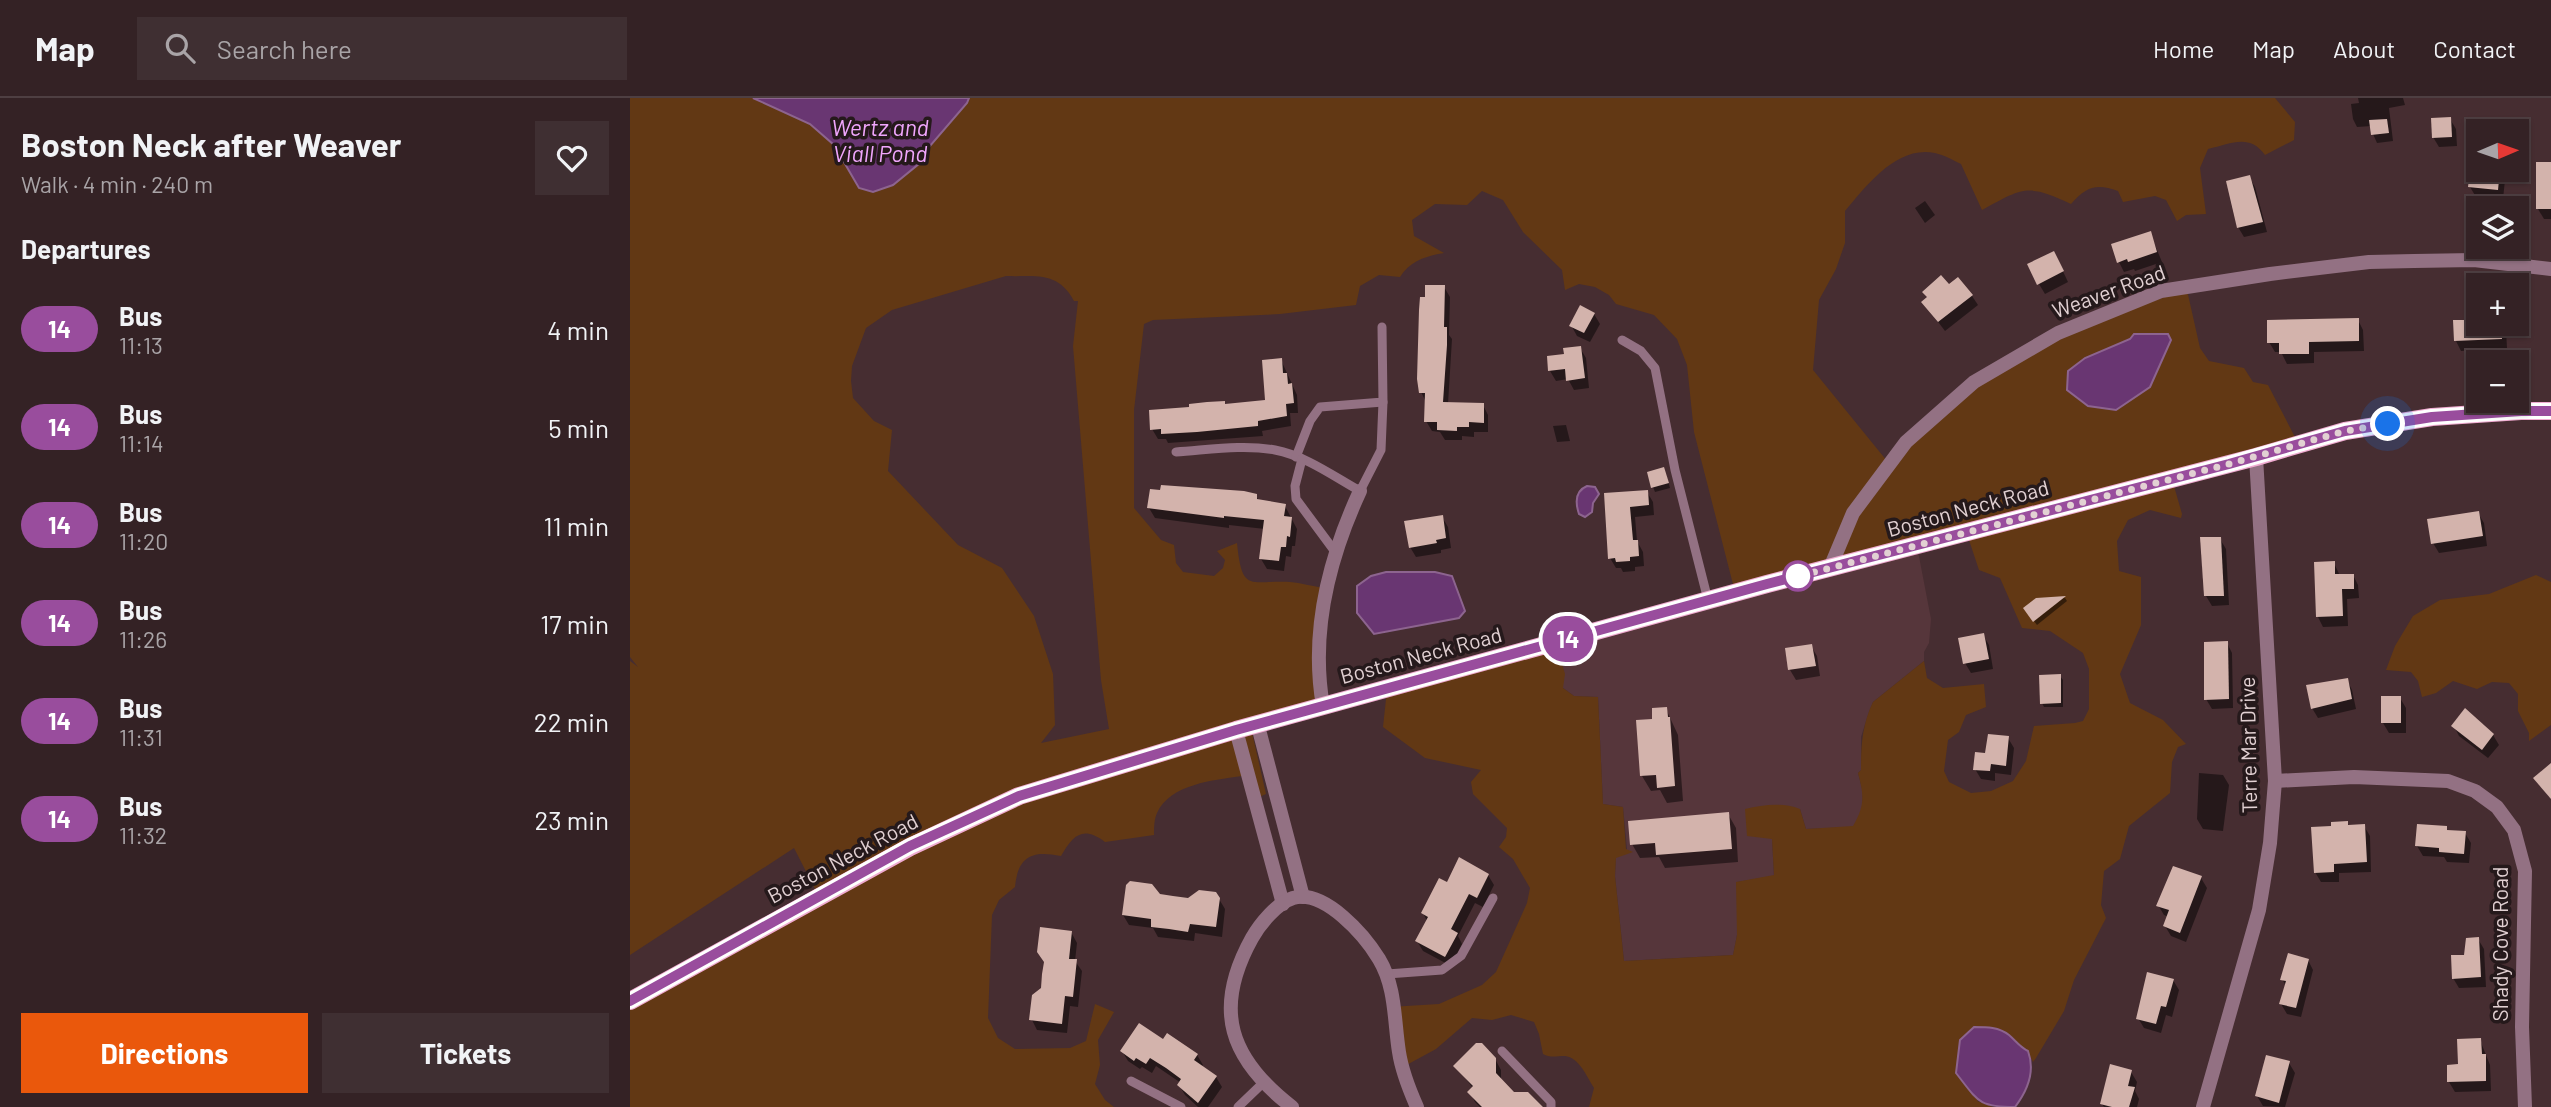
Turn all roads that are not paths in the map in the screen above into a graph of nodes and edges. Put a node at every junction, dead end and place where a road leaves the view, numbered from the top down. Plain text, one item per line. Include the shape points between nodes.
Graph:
1 (2551, 269) edge
2 (1382, 327) dead end
3 (1622, 340) dead end
4 (1383, 402) junction
5 (2551, 411) edge
6 (1176, 452) dead end
7 (2256, 457) junction
8 (1299, 458) junction
9 (1360, 491) junction
10 (1336, 553) junction
11 (1830, 568) junction
12 (1709, 600) junction
13 (1323, 706) junction
14 (1258, 726) junction
15 (1236, 730) junction
16 (2275, 780) junction
17 (1275, 793) junction
18 (1255, 799) junction
19 (1303, 897) junction
20 (1493, 898) dead end
21 (1283, 904) junction
22 (1387, 974) junction
23 (630, 1001) edge
24 (1502, 1051) dead end
25 (1131, 1082) dead end
26 (1265, 1082) junction
27 (1181, 1107) edge
28 (1238, 1107) edge
29 (1293, 1107) edge
30 (1418, 1107) edge
31 (1551, 1107) edge
32 (2203, 1107) edge
33 (2525, 1107) edge

1 - 11 street, Weaver Road via 2474,260 2369,262 2270,274 2161,291 2058,333 1974,382 1906,442 1853,513
2 - 4 lane
3 - 12 lane via 1641,351 1655,368 1675,470
4 - 8 lane via 1320,407 1310,421
4 - 9 lane via 1381,450
5 - 7 main road, Boston Neck Road via 2432,417 2345,431
6 - 8 lane via 1251,448
7 - 11 main road, Boston Neck Road
7 - 16 street, Terre Mar Drive
8 - 9 lane
8 - 10 lane via 1296,499
9 - 10 street
10 - 13 street via 1319,639
11 - 12 main road, Boston Neck Road
12 - 13 main road, Boston Neck Road
13 - 14 main road, Boston Neck Road
14 - 15 main road, Boston Neck Road
14 - 17 street
15 - 18 street
15 - 23 main road, Boston Neck Road via 1019,796 910,846
16 - 32 street, Terre Mar Drive via 2259,910
16 - 33 street, Shady Cove Road via 2448,781 2475,791 2497,807 2514,830 2525,871
17 - 18 street
17 - 19 street
18 - 21 street
19 - 21 street
19 - 22 street via 1342,915 1368,942
20 - 22 lane via 1461,956 1442,970
21 - 26 street via 1254,934 1238,964 1231,992 1230,1014 1241,1051
22 - 30 street via 1402,1066
24 - 31 lane
25 - 27 lane
26 - 28 lane
26 - 29 street

